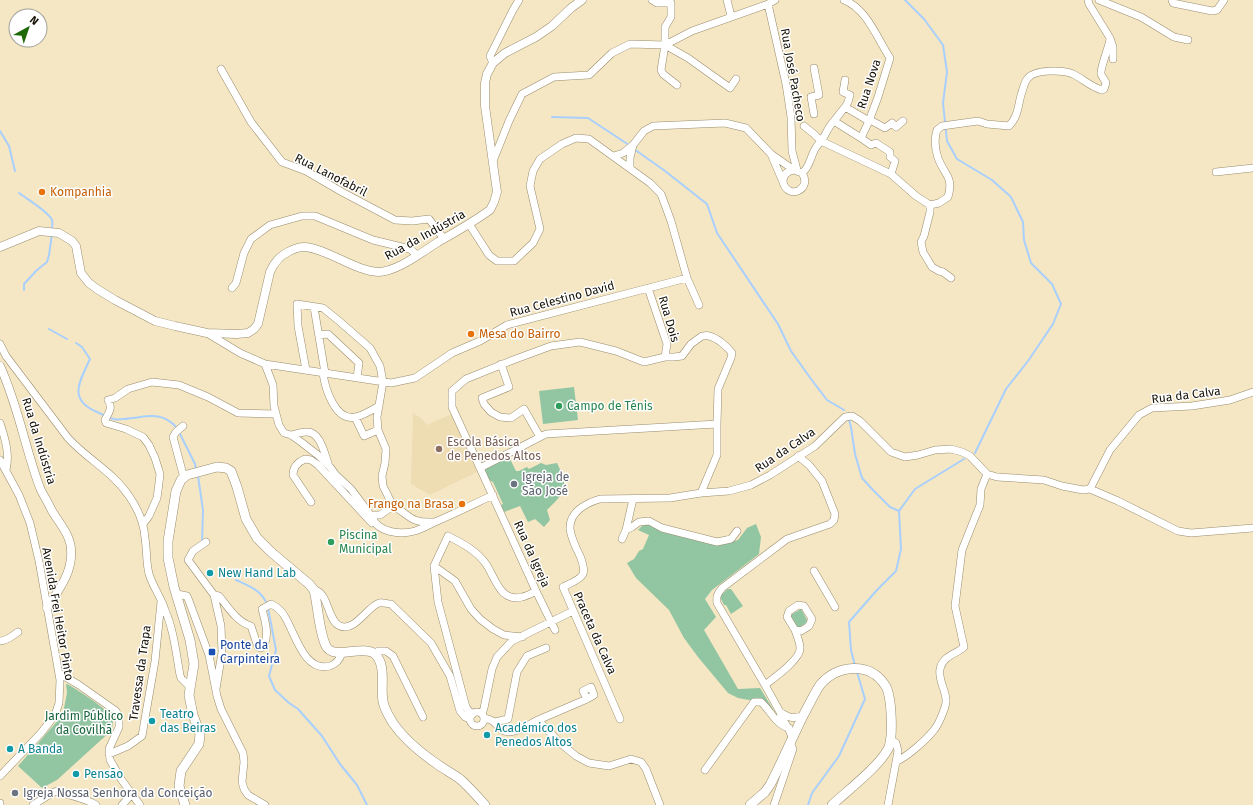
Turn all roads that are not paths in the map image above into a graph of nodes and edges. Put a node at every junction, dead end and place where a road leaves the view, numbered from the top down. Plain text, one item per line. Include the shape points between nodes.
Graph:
1 (519, 0) edge
2 (582, 0) edge
3 (652, 0) edge
4 (727, 0) edge
5 (775, 0) edge
6 (844, 0) edge
7 (1088, 0) edge
8 (1099, 0) edge
9 (1172, 0) edge
10 (1224, 0) edge
11 (768, 4) junction
12 (731, 16) junction
13 (1110, 39) junction
14 (1188, 40) dead end
15 (665, 45) junction
16 (1113, 59) dead end
17 (493, 63) junction
18 (814, 68) dead end
19 (221, 69) dead end
20 (736, 79) dead end
21 (845, 80) dead end
22 (677, 85) dead end
23 (844, 107) junction
24 (814, 114) dead end
25 (869, 121) junction
26 (903, 121) dead end
27 (834, 122) junction
28 (804, 126) dead end
29 (861, 138) junction
30 (821, 141) junction
31 (633, 145) junction
32 (792, 151) junction
33 (771, 154) junction
34 (614, 156) junction
35 (778, 159) junction
36 (494, 161) junction
37 (630, 168) junction
38 (1253, 168) edge
39 (797, 171) junction
40 (1216, 172) dead end
41 (891, 174) junction
42 (783, 182) junction
43 (930, 205) junction
44 (469, 224) junction
45 (444, 239) junction
46 (0, 247) edge
47 (417, 255) junction
48 (687, 278) junction
49 (951, 278) dead end
50 (232, 288) dead end
51 (648, 288) junction
52 (699, 305) dead end
53 (314, 307) junction
54 (207, 333) junction
55 (319, 335) junction
56 (0, 344) edge
57 (665, 357) junction
58 (265, 364) junction
59 (501, 364) junction
60 (0, 366) edge
61 (306, 370) junction
62 (324, 373) junction
63 (357, 378) junction
64 (383, 382) junction
65 (1253, 392) edge
66 (379, 406) junction
67 (276, 414) junction
68 (356, 417) junction
69 (0, 423) edge
70 (717, 424) junction
71 (183, 426) dead end
72 (378, 430) junction
73 (291, 435) junction
74 (540, 437) junction
75 (798, 456) junction
76 (0, 460) edge
77 (330, 467) junction
78 (480, 468) junction
79 (6, 470) junction
80 (987, 474) junction
81 (185, 477) junction
82 (1090, 489) junction
83 (701, 493) junction
84 (493, 495) junction
85 (633, 499) junction
86 (311, 502) dead end
87 (393, 506) junction
88 (372, 517) junction
89 (435, 522) junction
90 (143, 524) junction
91 (378, 525) junction
92 (1253, 528) edge
93 (626, 530) junction
94 (737, 531) dead end
95 (622, 539) dead end
96 (206, 542) dead end
97 (583, 564) joint
98 (434, 566) junction
99 (814, 571) dead end
100 (449, 577) junction
101 (314, 590) junction
102 (436, 590) junction
103 (536, 591) junction
104 (177, 594) junction
105 (214, 595) junction
106 (161, 599) junction
107 (835, 607) dead end
108 (47, 608) junction
109 (572, 611) junction
110 (551, 621) junction
111 (555, 630) dead end
112 (795, 630) dead end
113 (18, 632) dead end
114 (522, 637) junction
115 (0, 641) edge
116 (546, 648) dead end
117 (342, 653) junction
118 (375, 654) junction
119 (59, 673) junction
120 (765, 685) junction
121 (190, 687) junction
122 (216, 689) junction
123 (586, 699) dead end
124 (780, 712) junction
125 (483, 716) junction
126 (803, 716) junction
127 (423, 717) dead end
128 (471, 717) junction
129 (620, 719) dead end
130 (538, 720) junction
131 (495, 722) junction
132 (789, 728) junction
133 (890, 739) junction
134 (791, 740) junction
135 (108, 754) junction
136 (897, 761) junction
137 (705, 770) dead end
138 (0, 776) edge
139 (132, 794) junction
140 (33, 805) edge
141 (96, 805) edge
142 (122, 805) edge
143 (140, 805) edge
144 (185, 805) edge
145 (265, 805) edge
146 (486, 805) edge
147 (660, 805) edge
148 (750, 805) edge
149 (774, 805) edge
150 (832, 805) edge
151 (888, 805) edge

1 - 17 street via 490,56
2 - 17 street via 552,26 505,53
3 - 15 street via 657,3 671,3 671,17 665,27
4 - 12 street
5 - 11 street
6 - 25 street, Rua Nova via 850,2 865,17 890,58
7 - 13 street
8 - 14 street via 1141,17 1174,37
9 - 10 street via 1172,3 1212,12 1217,10
11 - 12 street
11 - 32 street, Rua José Pacheco via 786,84 791,117
12 - 15 street
13 - 16 street
13 - 43 street via 1101,74 1106,83 1104,89 1092,87 1065,72 1043,71 1028,78 1024,84 1016,115 1009,126 978,121 945,125 937,130 935,147 950,180 948,197
15 - 20 street via 730,88
15 - 22 street via 661,70
15 - 36 street via 630,44 612,53 589,75 554,77 522,94
17 - 36 street, Rua da Indústria via 485,84
18 - 24 street, Rua José Pacheco via 819,95 811,97
19 - 45 street, Rua Lanofabril via 251,122 282,162 306,171 395,220 430,219
21 - 23 street via 844,92 850,95
23 - 25 street
23 - 27 street, Rua José Pacheco
25 - 26 street via 885,128 892,123 896,128
25 - 29 street, Rua Nova
27 - 29 street
27 - 30 street, Rua José Pacheco
28 - 30 street
29 - 41 street via 871,145 876,143 890,152 890,157 895,161
30 - 39 street, Rua José Pacheco via 814,150 807,170
30 - 41 street
31 - 33 street via 644,131 653,126 725,123 746,128
31 - 34 street
31 - 37 street
32 - 35 street via 786,159
32 - 39 street, Rua José Pacheco
33 - 35 street
33 - 42 street
34 - 37 street
34 - 44 street via 589,139 576,138 540,159 533,171 530,186 540,229 533,243 514,261 497,261 489,255
35 - 39 street
36 - 44 street, Rua da Indústria via 497,192 494,202 490,210
37 - 48 street via 661,194
38 - 40 street
39 - 42 street, Rua José Pacheco via 787,172
39 - 42 street, Rua José Pacheco via 804,176 804,184 800,190 789,191
41 - 43 street
43 - 49 street via 921,242 923,252 932,267
44 - 45 street, Rua da Indústria
45 - 47 street, Rua da Indústria
46 - 54 street, Rua da Indústria via 39,231 59,233 76,246 81,273 97,289 155,321
47 - 50 street via 410,249 373,240 315,216 302,216 270,225 251,239
47 - 54 street, Rua da Indústria via 392,269 379,272 369,271 305,247 295,249 284,254 273,264 258,324 254,329 248,333 237,334
48 - 51 street, Rua Celestino David
48 - 52 street
51 - 57 street, Rua Dois via 667,344
51 - 64 street, Rua Celestino David via 507,326 452,353 415,378
53 - 55 street
53 - 61 street via 298,304 298,326
53 - 64 street via 323,308 370,348 380,366
54 - 58 street, Rua Celestino David via 240,354
55 - 62 street
55 - 63 street via 328,334 359,363
56 - 90 street via 6,356 68,438 121,485 138,510
57 - 59 street, Rua da Igreja via 644,362 616,351 580,342 551,346
57 - 70 street, Rua da Igreja via 682,356 691,344 702,336 709,336 732,353 718,389
58 - 61 street, Rua Celestino David
58 - 67 street via 273,385
59 - 74 street via 509,387 482,398 484,404 490,412 500,417 510,418 524,409
59 - 78 street, Rua da Igreja via 466,379 452,391 452,408
60 - 108 street, Rua da Indústria via 13,397 40,488 67,534 72,550 61,587
61 - 62 street, Rua Celestino David
62 - 63 street, Rua Celestino David
62 - 68 street via 324,384 334,406 343,414
63 - 64 street, Rua Celestino David
64 - 66 street
65 - 82 street, Rua da Calva via 1230,400 1192,406 1152,408 1139,416 1110,450
66 - 68 street
66 - 72 street
67 - 73 street via 284,433
67 - 90 street via 238,413 179,384 152,382 128,389 108,400 111,410 106,423 143,437 155,458 160,474 157,498
68 - 72 street via 364,436
69 - 79 street via 7,451
70 - 74 street via 546,434
70 - 83 street via 718,455
71 - 81 street via 173,437
72 - 87 street via 386,449 383,486
73 - 77 street
73 - 77 street via 313,432 319,437
74 - 78 street
75 - 80 street, Rua da Calva via 815,446 845,416 852,416 891,452 905,457 951,449 970,456
75 - 83 street, Rua da Calva via 751,485 729,491
75 - 120 street via 822,481 835,514 834,520 830,524 787,539 718,593 717,603
76 - 79 street, Avenida Frei Heitor Pinto
77 - 88 street
78 - 84 street, Rua da Igreja
79 - 108 street, Avenida Frei Heitor Pinto via 30,523
80 - 82 street via 997,478 1044,480 1083,490
80 - 136 street via 981,489 980,505 962,550 955,606 964,647 951,654 940,668 940,680 947,704 935,729
81 - 101 main road via 217,467 226,468 231,472 246,519 257,538
81 - 104 main road via 176,491 168,541 168,558
82 - 92 street via 1178,531 1191,533
83 - 85 street, Rua da Calva via 670,498
84 - 89 street
84 - 103 street, Rua da Igreja
85 - 93 street
85 - 97 street, Rua da Calva via 600,499 589,502 575,512 570,529
86 - 91 street via 292,475 293,469 305,459 318,465 371,523
87 - 88 street
87 - 89 street via 411,519
88 - 91 street
89 - 91 street via 414,531 400,532 387,531
90 - 106 street via 149,575
93 - 94 street via 638,522 649,521 662,528 717,542 731,540
93 - 95 street
96 - 105 street via 193,551 188,560
97 - 109 street, Praceta da Calva via 584,572 581,577 563,587
98 - 100 street
98 - 102 street
98 - 103 street via 448,536 467,546 486,563 502,593 520,598
99 - 107 street
100 - 102 street via 442,581
100 - 114 street via 480,619 504,634
101 - 117 main road via 326,647
101 - 128 street via 318,590 322,595 334,621 340,626 354,624 378,603 391,604 431,643 450,676 460,711 465,717
102 - 128 street via 466,707
103 - 110 street, Rua da Igreja
104 - 121 main road via 194,664
104 - 122 street via 187,596 209,655
105 - 117 street via 219,596 240,621 251,626 258,647 261,648 267,638 262,609 268,605 277,607 284,615 306,658 318,667 336,663
105 - 122 street via 221,626 222,645
106 - 121 street via 172,631 180,675
106 - 135 street, Travessa da Trapa via 155,661 142,736 128,746
108 - 119 street, Avenida Frei Heitor Pinto
109 - 110 street
109 - 129 street, Praceta da Calva
110 - 111 street, Rua da Igreja
110 - 114 street
112 - 120 street via 801,650 796,658
113 - 115 street
114 - 125 street via 512,641 496,657
116 - 131 street via 527,656 517,672 508,719
117 - 118 main road via 364,651
118 - 127 street via 378,651 386,651 393,656
118 - 146 main road via 382,666 383,703 396,727 414,746 460,779
119 - 135 street via 116,711 120,727
119 - 138 street, Avenida Frei Heitor Pinto via 59,703 55,715
120 - 124 street
121 - 144 main road via 193,715 200,734 198,744 180,771 179,786
122 - 145 street via 221,708 243,753 244,789 248,795
123 - 130 street
124 - 126 street via 794,718
124 - 132 street
125 - 128 street via 478,712
125 - 128 street via 482,724 478,726 473,725
125 - 131 street
126 - 133 main road via 820,685 845,669 860,668 875,674 886,685 891,705
126 - 134 main road
130 - 131 street via 513,732 503,730
130 - 147 street via 560,743 588,763 609,766 631,759 641,762
132 - 134 street
132 - 137 street via 779,724 761,702 754,702
133 - 136 street via 896,743
133 - 150 main road via 880,761
134 - 148 main road via 770,785
134 - 149 street via 793,749
135 - 139 street via 121,780
136 - 151 street
139 - 142 street
139 - 143 street
140 - 141 street via 57,791

